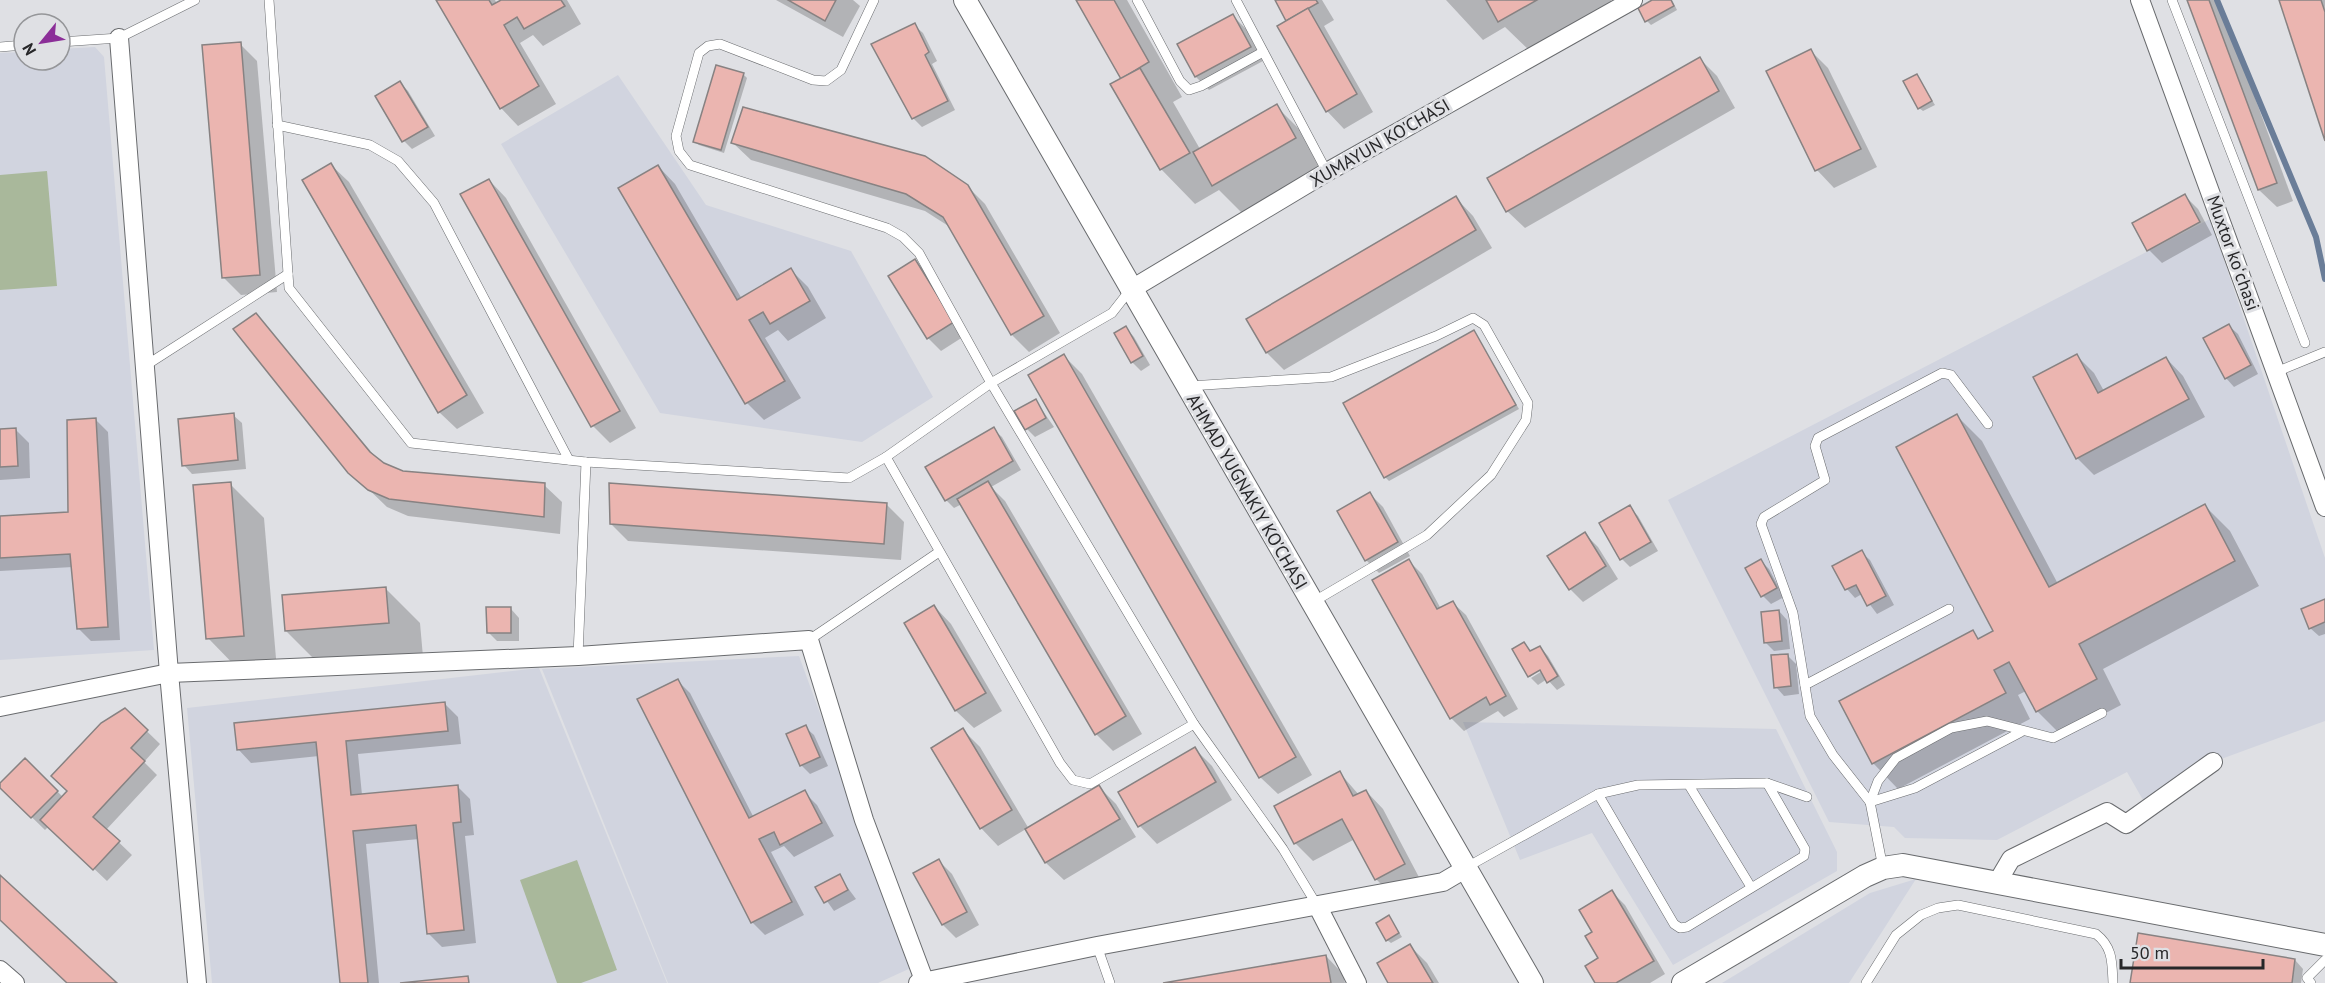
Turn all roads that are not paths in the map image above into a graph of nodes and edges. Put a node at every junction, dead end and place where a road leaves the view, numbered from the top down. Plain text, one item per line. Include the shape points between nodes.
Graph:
1 (195, 0) edge
2 (269, 0) edge
3 (874, 0) edge
4 (965, 0) edge
5 (1137, 0) edge
6 (1236, 0) edge
7 (2140, 0) edge
8 (2172, 0) edge
9 (1626, 2) edge
10 (119, 38) junction
11 (72, 41) edge
12 (1263, 52) junction
13 (277, 125) junction
14 (1327, 172) junction
15 (288, 274) junction
16 (1130, 290) junction
17 (2305, 343) dead end
18 (2325, 352) edge
19 (145, 366) junction
20 (2276, 372) junction
21 (991, 383) junction
22 (1186, 386) junction
23 (1988, 424) dead end
24 (886, 457) junction
25 (568, 460) junction
26 (586, 462) junction
27 (2325, 507) edge
28 (939, 552) junction
29 (1311, 603) junction
30 (1948, 609) dead end
31 (809, 640) junction
32 (578, 656) junction
33 (169, 673) junction
34 (1805, 685) junction
35 (0, 707) edge
36 (2102, 713) dead end
37 (1194, 724) junction
38 (2021, 732) junction
39 (2213, 762) dead end
40 (1767, 783) junction
41 (1690, 787) junction
42 (1598, 794) junction
43 (1807, 797) dead end
44 (1870, 802) junction
45 (1883, 868) junction
46 (1465, 869) junction
47 (1998, 881) junction
48 (1751, 887) junction
49 (1318, 907) junction
50 (2325, 945) edge
51 (1097, 946) junction
52 (2325, 960) edge
53 (0, 970) edge
54 (921, 982) edge
55 (15, 983) edge
56 (197, 983) edge
57 (1110, 983) edge
58 (1357, 983) edge
59 (1532, 983) edge
60 (1683, 983) edge
61 (1866, 983) edge
62 (2113, 983) edge
63 (2311, 983) edge

1 - 10 lane
2 - 13 lane
3 - 21 lane via 840,70 826,81 813,80 720,44 708,46 699,53 676,136 679,151 690,165 887,228 903,237 919,253
4 - 16 street, AHMAD YUGNAKIY KO'CHASI
5 - 12 lane via 1180,81 1189,90
6 - 12 lane
7 - 20 street, Muxtor koʻchasi
8 - 17 lane
9 - 14 street, XUMAYUN KO'CHASI
10 - 11 lane
10 - 19 street
12 - 14 lane
13 - 15 lane
13 - 25 lane via 370,145 398,161 434,203
14 - 16 street, XUMAYUN KO'CHASI
15 - 19 lane
15 - 25 lane via 289,288 411,443
16 - 21 lane via 1112,313
16 - 22 street, AHMAD YUGNAKIY KO'CHASI
18 - 20 lane
19 - 33 street
20 - 27 street, Muxtor koʻchasi
21 - 24 lane
21 - 37 lane
22 - 29 street, AHMAD YUGNAKIY KO'CHASI
22 - 29 lane via 1331,376 1473,318 1484,325 1528,403 1526,420 1491,475 1427,535
23 - 34 lane via 1951,375 1942,373 1818,438 1815,446 1825,480 1764,517 1761,525 1793,613
24 - 26 lane via 849,478
24 - 28 lane
25 - 26 lane
26 - 32 lane
28 - 31 lane
28 - 37 lane via 1060,763 1074,780 1090,784
29 - 46 street, AHMAD YUGNAKIY KO'CHASI
30 - 34 lane
31 - 32 street
31 - 54 street via 864,820
32 - 33 street
33 - 35 street
33 - 56 street
34 - 44 lane via 1810,716 1833,755
36 - 38 lane via 2053,738
37 - 49 lane via 1283,849
38 - 44 lane via 1915,788
38 - 44 lane via 1987,722 1951,728 1896,758 1878,781
39 - 47 street via 2126,824 2107,812 2011,859
40 - 41 lane
40 - 43 lane
40 - 48 lane via 1806,853
41 - 42 lane via 1638,785
41 - 48 lane
42 - 46 lane
42 - 48 lane via 1674,924 1680,928
44 - 45 lane
45 - 47 street via 1921,867
45 - 60 street
46 - 49 street via 1443,882
46 - 59 street, AHMAD YUGNAKIY KO'CHASI
47 - 50 street
49 - 51 street
49 - 58 street
51 - 54 street
51 - 57 lane
52 - 63 lane via 2307,978
53 - 55 street
61 - 62 lane via 1904,928 1929,911 1958,904 2096,934 2111,955

